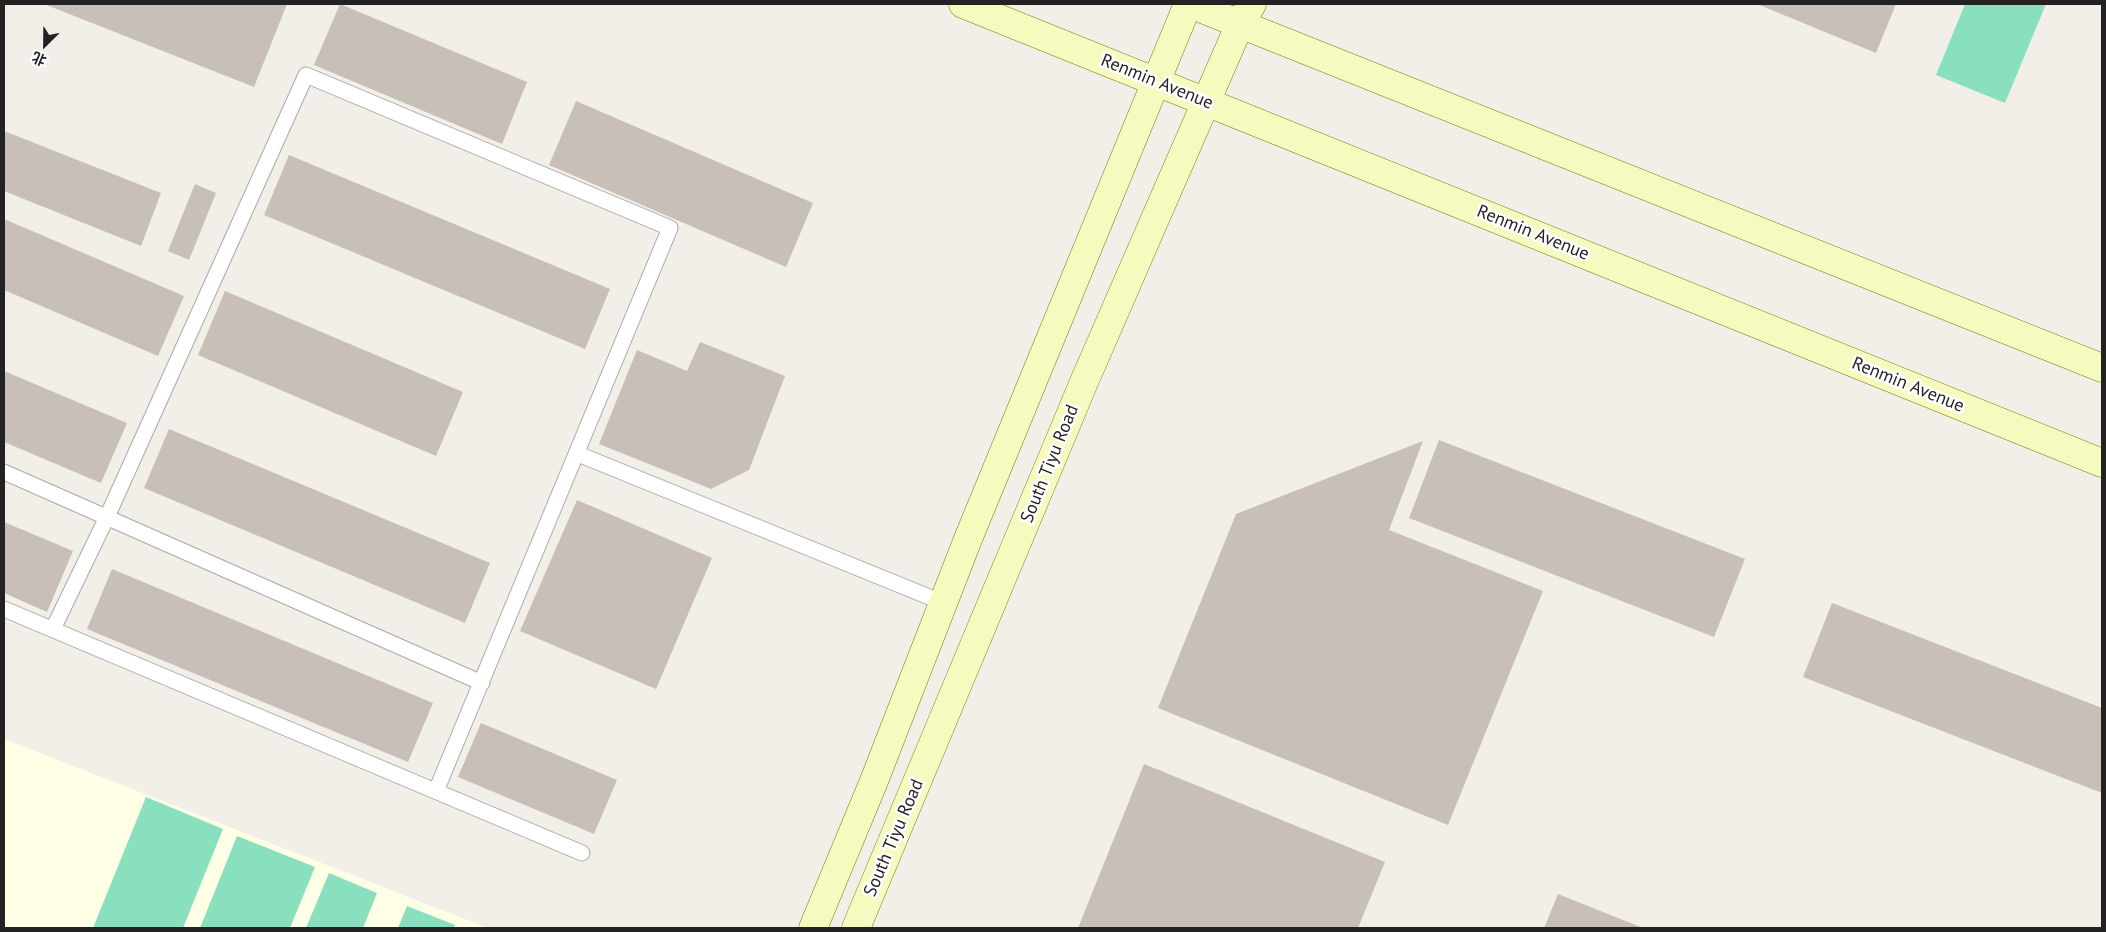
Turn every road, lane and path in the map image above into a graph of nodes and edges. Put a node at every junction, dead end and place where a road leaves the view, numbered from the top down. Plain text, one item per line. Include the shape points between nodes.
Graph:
1 (963, 4) edge
2 (1189, 4) edge
3 (1246, 14) edge
4 (1156, 81) junction
5 (1206, 101) junction
6 (2102, 368) edge
7 (578, 454) junction
8 (2102, 463) edge
9 (4, 472) edge
10 (107, 517) junction
11 (944, 603) junction
12 (4, 609) edge
13 (53, 629) junction
14 (482, 683) junction
15 (436, 791) junction
16 (582, 853) dead end
17 (813, 928) edge
18 (856, 928) edge

1 - 4 main road, Renmin Avenue
2 - 3 main road
2 - 4 main road
3 - 5 main road, South Tiyu Road
3 - 6 main road
4 - 5 main road, Renmin Avenue
4 - 11 main road
5 - 8 main road, Renmin Avenue
5 - 18 main road, South Tiyu Road via 1084,382
7 - 10 lane via 670,228 306,75
7 - 11 lane
7 - 14 lane
9 - 10 lane
10 - 13 lane
10 - 14 lane
11 - 17 main road
12 - 13 lane
13 - 15 lane
14 - 15 lane
15 - 16 lane

